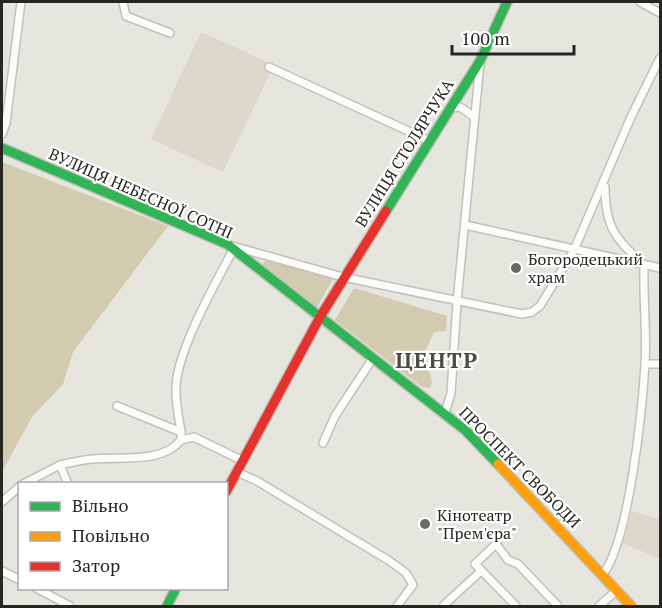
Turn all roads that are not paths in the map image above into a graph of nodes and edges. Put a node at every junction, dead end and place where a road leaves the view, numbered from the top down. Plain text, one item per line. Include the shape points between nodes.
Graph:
1 (21, 2) edge
2 (123, 2) edge
3 (507, 2) edge
4 (640, 2) edge
5 (660, 13) edge
6 (170, 33) dead end
7 (660, 58) edge
8 (480, 61) junction
9 (269, 67) dead end
10 (450, 108) junction
11 (473, 116) junction
12 (2, 134) edge
13 (430, 141) junction
14 (2, 148) edge
15 (605, 183) junction
16 (465, 225) junction
17 (230, 247) junction
18 (574, 250) junction
19 (644, 264) junction
20 (660, 268) edge
21 (343, 277) junction
22 (457, 302) junction
23 (320, 317) junction
24 (373, 358) junction
25 (645, 364) junction
26 (660, 364) edge
27 (117, 406) dead end
28 (445, 413) junction
29 (181, 436) junction
30 (323, 443) dead end
31 (243, 461) junction
32 (60, 465) junction
33 (237, 472) junction
34 (25, 482) edge
35 (68, 482) edge
36 (18, 488) edge
37 (228, 488) edge
38 (2, 502) edge
39 (2, 571) edge
40 (481, 571) junction
41 (603, 574) junction
42 (18, 579) edge
43 (40, 590) edge
44 (175, 590) edge
45 (615, 592) junction
46 (444, 605) edge
47 (70, 606) edge
48 (167, 606) edge
49 (397, 606) edge
50 (516, 606) edge
51 (558, 606) edge
52 (599, 606) edge
53 (631, 606) edge

1 - 12 street
2 - 6 street via 126,16
3 - 8 main road, ВУЛИЦЯ СТОЛЯРЧУКА
4 - 5 street
7 - 15 street
8 - 10 main road, ВУЛИЦЯ СТОЛЯРЧУКА
8 - 11 street
9 - 13 street
10 - 11 street via 459,107
10 - 13 main road, ВУЛИЦЯ СТОЛЯРЧУКА
11 - 16 street
13 - 21 main road, ВУЛИЦЯ СТОЛЯРЧУКА
14 - 17 main road, ВУЛИЦЯ НЕБЕСНОЇ СОТНІ
15 - 18 street
15 - 19 street via 605,213 616,240
16 - 18 street
16 - 22 street
17 - 21 street
17 - 23 main road, ВУЛИЦЯ НЕБЕСНОЇ СОТНІ
17 - 29 street via 182,362 176,386
18 - 19 street
18 - 22 street via 540,306 532,312 522,314
19 - 20 street
19 - 25 street
21 - 22 street
21 - 23 main road, ВУЛИЦЯ СТОЛЯРЧУКА
22 - 28 street via 451,393
23 - 24 main road, ПРОСПЕКТ СВОБОДИ
23 - 31 main road, ВУЛИЦЯ СТОЛЯРЧУКА
24 - 28 main road, ПРОСПЕКТ СВОБОДИ
24 - 30 street via 335,416
25 - 26 street
25 - 41 street via 628,502 613,562
27 - 29 street
28 - 41 main road, ПРОСПЕКТ СВОБОДИ
29 - 31 street via 194,438
29 - 32 street via 173,449 138,458 92,459
31 - 33 main road, ВУЛИЦЯ СТОЛЯРЧУКА
32 - 34 street
32 - 35 street
33 - 37 main road, ВУЛИЦЯ СТОЛЯРЧУКА
33 - 49 street via 406,573 413,585
36 - 38 street
39 - 42 street
40 - 46 street
40 - 50 street
40 - 51 street via 475,564 496,544
41 - 45 main road, ПРОСПЕКТ СВОБОДИ
43 - 47 street
44 - 48 main road
45 - 52 street
45 - 53 main road, ПРОСПЕКТ СВОБОДИ

